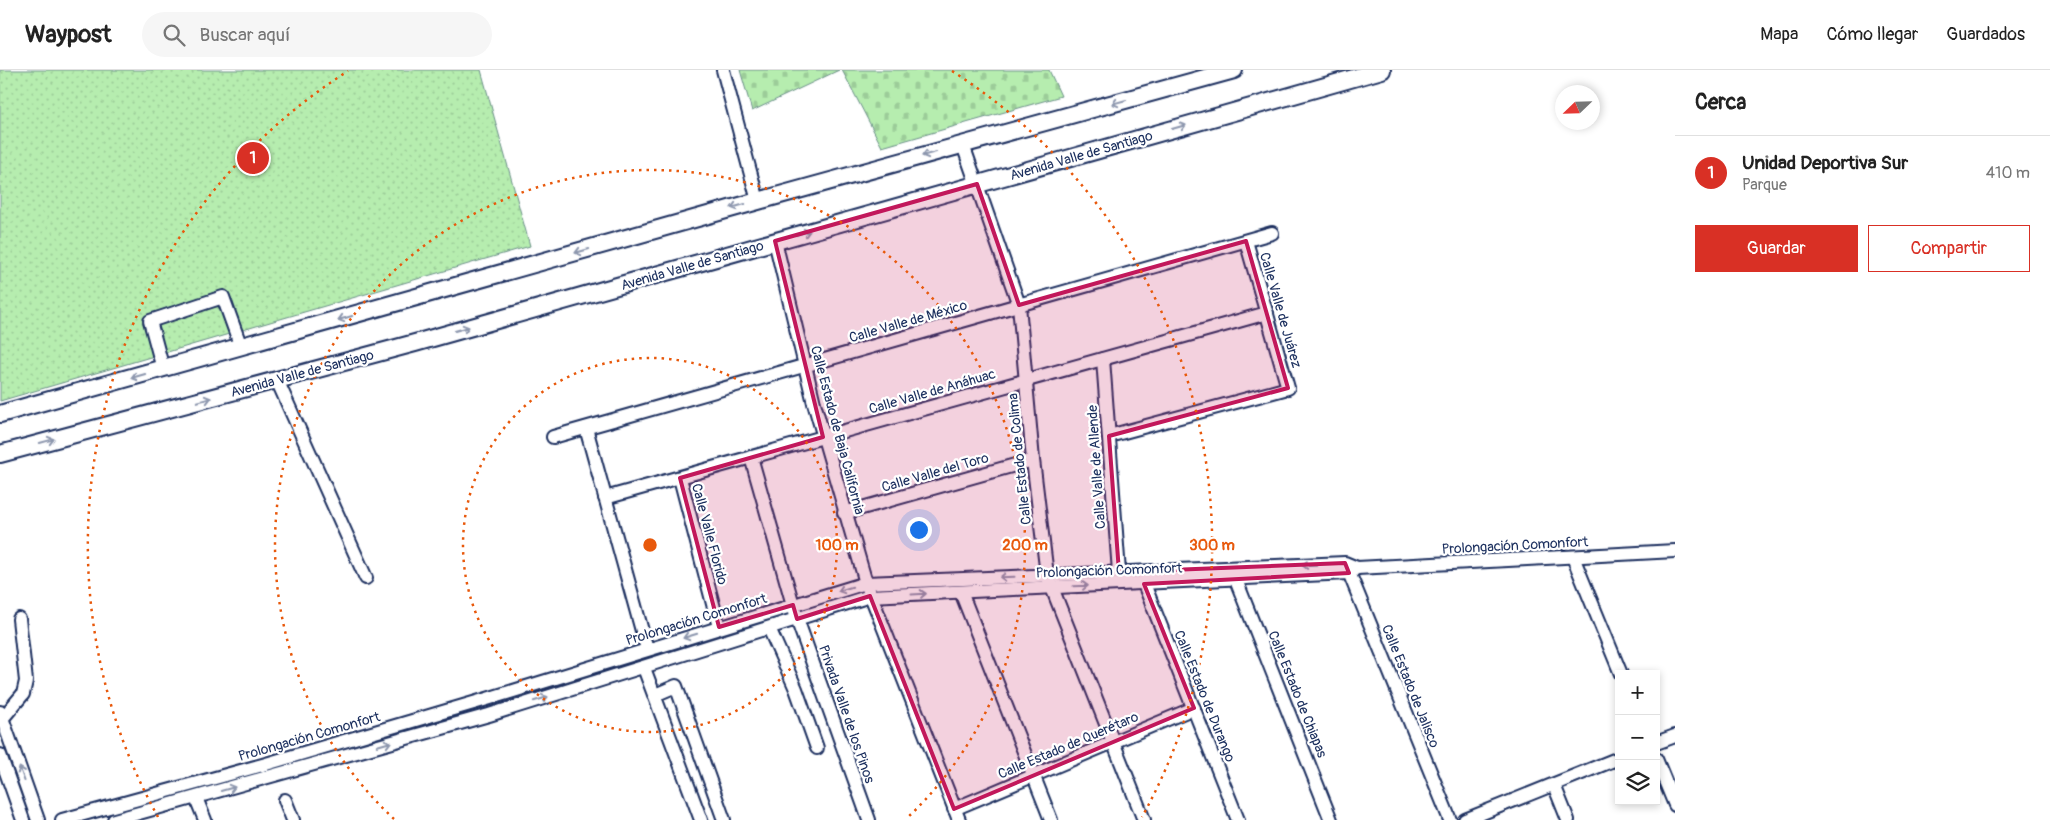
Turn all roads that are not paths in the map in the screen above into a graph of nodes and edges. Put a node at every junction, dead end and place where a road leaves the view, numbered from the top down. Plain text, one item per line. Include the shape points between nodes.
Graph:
1 (722, 70) edge
2 (1234, 70) edge
3 (1382, 70) edge
4 (963, 145) junction
5 (977, 184) junction
6 (758, 201) junction
7 (1272, 234) dead end
8 (775, 241) junction
9 (1246, 241) junction
10 (1019, 305) junction
11 (1267, 313) junction
12 (241, 347) junction
13 (1103, 359) junction
14 (804, 366) junction
15 (162, 369) junction
16 (277, 380) junction
17 (1026, 380) junction
18 (0, 414) edge
19 (586, 428) junction
20 (1109, 436) junction
21 (553, 437) dead end
22 (823, 437) junction
23 (0, 454) edge
24 (751, 458) junction
25 (1033, 460) junction
26 (680, 478) junction
27 (605, 498) junction
28 (844, 513) junction
29 (1675, 552) edge
30 (1573, 557) junction
31 (1350, 568) junction
32 (1119, 572) junction
33 (366, 578) dead end
34 (1236, 580) junction
35 (1050, 581) junction
36 (866, 583) junction
37 (1144, 584) junction
38 (961, 592) junction
39 (870, 596) junction
40 (793, 605) junction
41 (19, 619) dead end
42 (798, 619) junction
43 (719, 627) junction
44 (769, 628) junction
45 (647, 649) junction
46 (644, 668) junction
47 (1619, 670) edge
48 (655, 695) junction
49 (1194, 708) junction
50 (1, 715) edge
51 (1675, 736) edge
52 (1113, 742) junction
53 (1660, 742) edge
54 (816, 748) dead end
55 (0, 755) edge
56 (1615, 760) edge
57 (1656, 760) edge
58 (1033, 776) junction
59 (1554, 785) junction
60 (714, 794) junction
61 (196, 798) junction
62 (285, 800) dead end
63 (694, 802) junction
64 (1675, 805) edge
65 (957, 815) edge
66 (23, 820) edge
67 (38, 820) edge
68 (62, 820) edge
69 (114, 820) edge
70 (205, 820) edge
71 (293, 820) edge
72 (700, 820) edge
73 (724, 820) edge
74 (869, 820) edge
75 (1050, 820) edge
76 (1144, 820) edge
77 (1238, 820) edge
78 (1331, 820) edge
79 (1450, 820) edge
80 (1465, 820) edge
81 (1568, 820) edge

1 - 6 street
2 -> 4 main road
5 -> 3 main road, Avenida Valle de Santiago
4 - 5 street, Calle Estado de Colima
4 -> 6 main road
8 -> 5 main road, Avenida Valle de Santiago
5 - 10 street, Calle Estado de Colima
6 -> 12 main road
7 - 9 street, Calle Valle de México
8 - 14 street, Calle Estado de Baja California
16 -> 8 main road, Avenida Valle de Santiago
9 - 10 street, Calle Valle de México
9 - 11 street, Calle Valle de Juárez
10 - 14 street, Calle Valle de México
10 - 17 street, Calle Estado de Colima
11 - 13 street, Calle Valle de Anáhuac
11 - 20 street, Calle Valle de Juárez via 1288,388
12 - 15 main road
12 - 15 street via 223,297 150,321
13 - 17 street, Calle Valle de Anáhuac
13 - 20 street, Calle Valle de Allende
14 - 19 street, Calle Valle de México
14 - 22 street, Calle Estado de Baja California
15 -> 18 main road
23 -> 16 main road, Avenida Valle de Santiago
16 - 33 street
17 - 22 street, Calle Valle de Anáhuac
17 - 25 street, Calle Estado de Colima
19 - 21 street, Calle Valle de México
19 - 27 street
20 - 32 street, Calle Valle de Allende
22 - 24 street, Calle Valle de Anáhuac
22 - 28 street, Calle Estado de Baja California
24 - 26 street, Calle Valle de Anáhuac
24 - 40 street, Privada Valle de los Pinos
25 - 28 street, Calle Valle del Toro
25 - 35 street, Calle Estado de Colima
26 - 27 street, Calle Valle de Anáhuac
26 - 43 street, Calle Valle Florido
27 - 45 street
28 - 36 street, Calle Estado de Baja California
29 - 30 street, Prolongación Comonfort
30 - 31 street, Prolongación Comonfort
30 - 47 street
31 -> 32 street, Prolongación Comonfort
31 - 34 street, Prolongación Comonfort
31 - 79 street, Calle Estado de Jalisco
32 - 35 street, Prolongación Comonfort
34 - 37 street, Prolongación Comonfort
34 - 78 street, Calle Estado de Chiapas
35 -> 36 street, Prolongación Comonfort
35 -> 37 street, Prolongación Comonfort
35 - 38 street, Prolongación Comonfort
35 - 52 street, Calle Estado de Colima
36 - 39 street, Calle Estado de Baja California
36 -> 40 street, Prolongación Comonfort
37 - 49 street, Calle Estado de Durango
39 -> 38 street, Prolongación Comonfort
38 - 58 street
39 - 42 street, Prolongación Comonfort
39 - 65 street, Calle Estado de Baja California
40 - 42 street, Privada Valle de los Pinos
40 - 43 street, Prolongación Comonfort
41 - 50 street via 26,681 23,694
42 - 44 street, Prolongación Comonfort
42 - 74 street, Privada Valle de los Pinos
43 -> 45 street, Prolongación Comonfort
44 - 46 street, Prolongación Comonfort
44 - 54 street via 796,689
45 - 68 street, Prolongación Comonfort via 414,721
46 - 48 street
61 -> 46 street, Prolongación Comonfort
48 - 60 street via 676,686
48 - 63 street
49 - 52 street, Calle Estado de Querétaro
49 - 77 street, Calle Estado de Durango
67 -> 50 street
51 - 53 street
52 - 58 street, Calle Estado de Querétaro
52 - 76 street, Calle Estado de Colima
55 - 66 street
56 - 59 street
57 - 64 street
58 - 65 street, Calle Estado de Querétaro
58 - 75 street
59 - 80 street
59 - 81 street
60 - 63 street
60 - 73 street
61 - 69 street, Prolongación Comonfort
61 - 70 street
62 - 71 street
63 - 72 street

